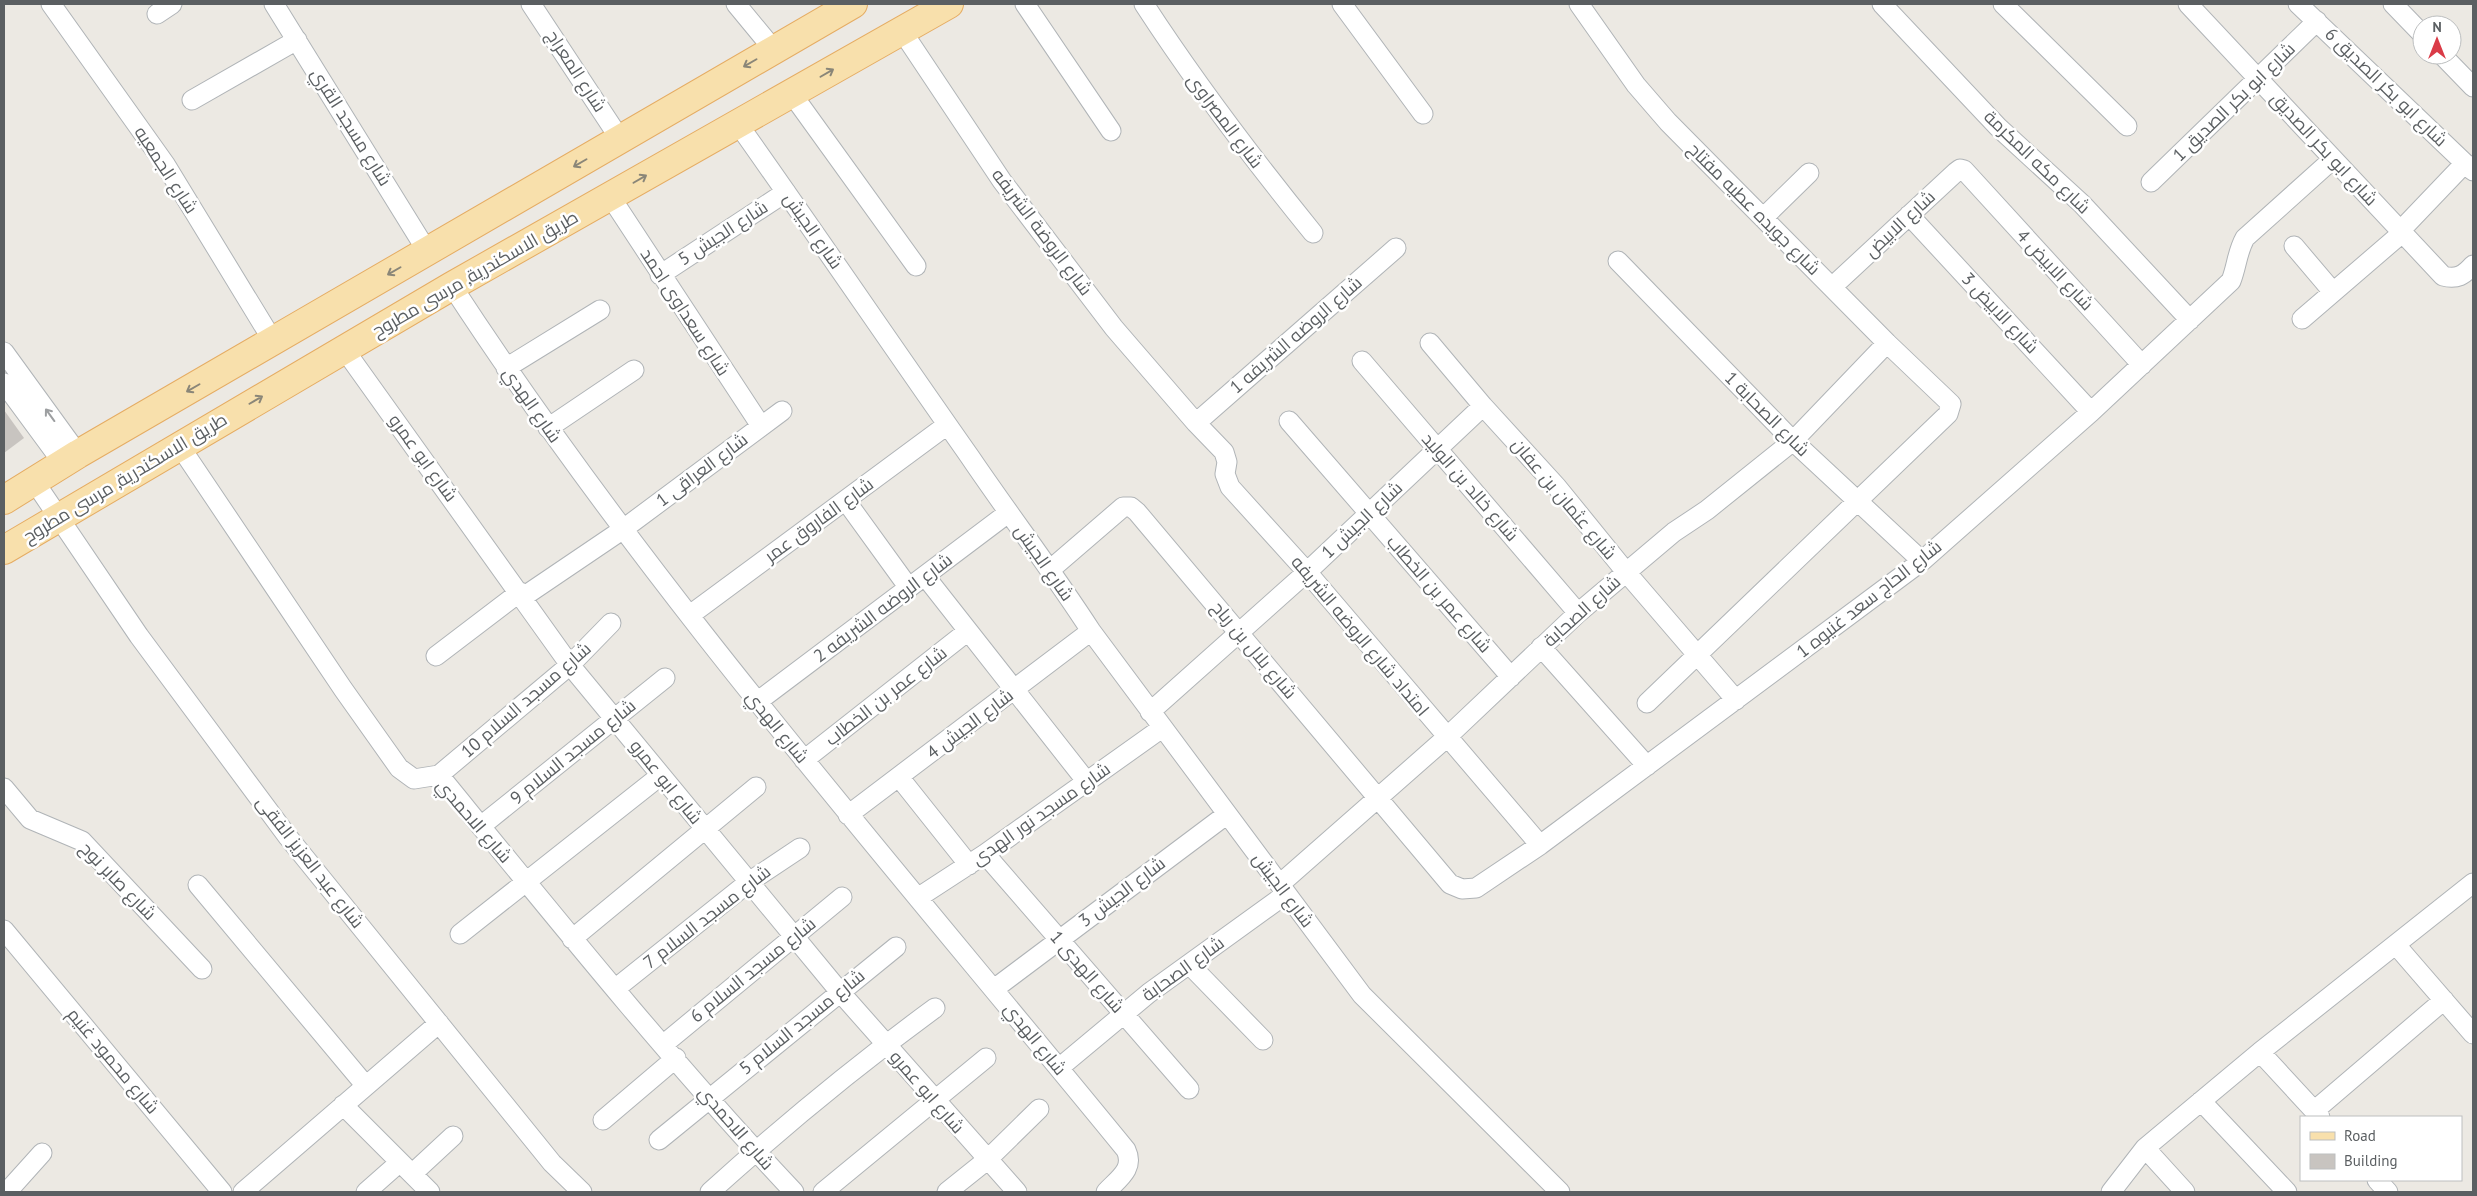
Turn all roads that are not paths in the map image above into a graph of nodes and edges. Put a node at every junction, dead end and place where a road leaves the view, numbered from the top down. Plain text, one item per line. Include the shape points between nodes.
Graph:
1 (51, 4) edge
2 (274, 4) edge
3 (531, 4) edge
4 (736, 4) edge
5 (853, 4) edge
6 (949, 4) edge
7 (1025, 4) edge
8 (1144, 4) edge
9 (1342, 4) edge
10 (1579, 4) edge
11 (1882, 4) edge
12 (2003, 4) edge
13 (2188, 4) edge
14 (2298, 4) edge
15 (2393, 4) edge
16 (2317, 21) junction
17 (2412, 24) edge
18 (902, 31) junction
19 (297, 40) junction
20 (774, 50) junction
21 (2452, 65) edge
22 (2259, 79) junction
23 (2473, 87) edge
24 (792, 94) junction
25 (192, 100) dead end
26 (1423, 114) dead end
27 (738, 124) junction
28 (2127, 126) dead end
29 (1111, 131) dead end
30 (620, 139) junction
31 (2334, 159) junction
32 (2469, 167) edge
33 (1809, 173) dead end
34 (1969, 174) joint
35 (2151, 182) dead end
36 (786, 192) junction
37 (610, 196) junction
38 (1909, 215) junction
39 (1763, 218) junction
40 (2402, 231) junction
41 (1313, 232) dead end
42 (2294, 246) dead end
43 (1396, 248) dead end
44 (427, 251) junction
45 (1618, 261) dead end
46 (916, 266) dead end
47 (2470, 269) edge
48 (660, 275) junction
49 (452, 286) junction
50 (1832, 287) junction
51 (2333, 292) junction
52 (600, 310) dead end
53 (2302, 319) dead end
54 (2190, 320) junction
55 (273, 341) junction
56 (1430, 343) dead end
57 (1887, 343) junction
58 (344, 349) junction
59 (4, 352) edge
60 (1362, 361) dead end
61 (2142, 365) junction
62 (506, 368) junction
63 (634, 370) dead end
64 (4, 383) edge
65 (1483, 406) junction
66 (782, 411) dead end
67 (2092, 412) junction
68 (1289, 421) dead end
69 (1196, 423) junction
70 (947, 425) junction
71 (761, 426) junction
72 (548, 428) junction
73 (1793, 442) junction
74 (180, 445) junction
75 (1437, 449) junction
76 (71, 459) junction
77 (34, 481) junction
78 (4, 500) edge
79 (1856, 500) junction
80 (846, 501) junction
81 (1008, 513) junction
82 (1369, 514) junction
83 (56, 517) junction
84 (622, 530) junction
85 (4, 550) edge
86 (1922, 561) junction
87 (1051, 569) junction
88 (1307, 572) junction
89 (1626, 572) junction
90 (925, 576) junction
91 (909, 588) junction
92 (522, 595) junction
93 (1578, 613) junction
94 (690, 615) junction
95 (611, 623) dead end
96 (968, 631) junction
97 (1091, 631) junction
98 (1240, 634) junction
99 (1542, 648) junction
100 (1696, 655) junction
101 (436, 656) dead end
102 (570, 665) junction
103 (1511, 677) junction
104 (665, 678) dead end
105 (1014, 690) junction
106 (1736, 700) junction
107 (757, 702) junction
108 (1647, 703) dead end
109 (1150, 712) junction
110 (615, 719) junction
111 (1162, 728) junction
112 (1446, 738) junction
113 (804, 760) junction
114 (1647, 766) junction
115 (439, 775) junction
116 (660, 776) junction
117 (899, 777) junction
118 (1086, 782) junction
119 (756, 787) dead end
120 (4, 788) edge
121 (1379, 799) junction
122 (848, 815) junction
123 (1226, 815) junction
124 (481, 826) junction
125 (704, 830) junction
126 (1540, 845) junction
127 (800, 848) dead end
128 (977, 860) junction
129 (1442, 873) joint
130 (525, 881) junction
131 (749, 882) junction
132 (2473, 883) edge
133 (198, 885) dead end
134 (1283, 889) junction
135 (919, 897) junction
136 (842, 898) dead end
137 (4, 930) edge
138 (460, 934) dead end
139 (793, 937) junction
140 (572, 939) junction
141 (1058, 939) junction
142 (2396, 945) junction
143 (896, 947) dead end
144 (1189, 964) junction
145 (202, 969) dead end
146 (616, 988) junction
147 (994, 989) junction
148 (840, 992) junction
149 (2444, 1000) junction
150 (935, 1008) dead end
151 (1124, 1014) junction
152 (439, 1023) junction
153 (2473, 1034) edge
154 (1263, 1040) dead end
155 (664, 1044) junction
156 (886, 1044) junction
157 (2260, 1052) junction
158 (676, 1058) junction
159 (986, 1058) dead end
160 (1059, 1068) junction
161 (366, 1086) junction
162 (1189, 1089) dead end
163 (709, 1098) junction
164 (936, 1101) junction
165 (2201, 1101) junction
166 (344, 1106) junction
167 (1039, 1109) dead end
168 (2317, 1114) edge
169 (603, 1120) dead end
170 (453, 1136) dead end
171 (659, 1140) dead end
172 (2145, 1148) junction
173 (755, 1151) junction
174 (42, 1153) dead end
175 (987, 1160) junction
176 (406, 1168) junction
177 (2378, 1181) edge
178 (7, 1192) edge
179 (222, 1192) edge
180 (243, 1192) edge
181 (366, 1192) edge
182 (430, 1192) edge
183 (582, 1192) edge
184 (710, 1192) edge
185 (794, 1192) edge
186 (823, 1192) edge
187 (947, 1192) edge
188 (1016, 1192) edge
189 (1106, 1192) edge
190 (1560, 1192) edge
191 (2111, 1192) edge
192 (2185, 1192) edge
193 (2287, 1192) edge
194 (2388, 1192) edge

1 - 55 street, شارع الجمعيه via 165,164
2 - 19 street, شارع مسجد القري
3 - 30 street, شارع المعراج
4 - 20 street
5 - 20 main road
6 - 18 main road, طريق الاسكندرية, مرسى مطروح
7 - 29 street
8 - 41 street, شارع المصراوى via 1185,67 1247,151
9 - 26 street
10 - 39 street, شارع جويده عطيه مفتاح via 1636,85
11 - 54 street, شارع مكه المكرمة via 1998,127 2082,204
12 - 28 street
13 - 22 street, شارع ابو بكر الصديق
14 - 16 street, شارع ابو بكر الصديق 6
15 - 17 street
16 - 22 street, شارع ابو بكر الصديق 1
16 - 32 street, شارع ابو بكر الصديق 6
24 -> 18 main road, طريق الاسكندرية, مرسى مطروح
18 - 69 street, شارع الروضة الشريفه via 1002,181 1114,328
19 - 25 street
19 - 44 street, شارع مسجد القري
20 -> 30 main road
21 - 23 street
22 - 31 street, شارع ابو بكر الصديق
22 - 35 street, شارع ابو بكر الصديق 1
24 - 27 main road, طريق الاسكندرية, مرسى مطروح
24 - 46 street
27 - 36 street, شارع الجيش
37 -> 27 main road, طريق الاسكندرية, مرسى مطروح
30 -> 44 main road
31 - 40 street, شارع ابو بكر الصديق
31 - 54 street, شارع الحاج سعد غنيوه 1 via 2245,238 2238,251 2231,281
32 - 40 street
33 - 39 street
34 - 38 street, شارع الابيض via 1960,170 1956,172
34 - 61 street, شارع الابيض 4
36 - 48 street, شارع الجيش 5
36 - 70 street, شارع الجيش
37 - 48 street, شارع سعداوى احمد
37 - 49 main road, طريق الاسكندرية, مرسى مطروح
38 - 50 street, شارع الابيض
38 - 67 street, شارع الابيض 3
39 - 50 street, شارع جويده عطيه مفتاح
40 - 47 street, شارع ابو بكر الصديق via 2443,276 2451,278
40 - 51 street
42 - 51 street
43 - 69 street, شارع الروضه الشريفه 1
44 -> 55 main road
45 - 73 street, شارع الصحابة 1
48 - 71 street, شارع سعداوى احمد
49 - 58 main road, طريق الاسكندرية, مرسى مطروح
49 - 62 street, شارع الهدي
50 - 57 street, شارع جويده عطيه مفتاح
51 - 53 street
52 - 62 street
54 - 61 street, شارع الحاج سعد غنيوه 1
55 -> 76 main road
56 - 65 street, شارع عثمان بن عفان
57 - 73 street, شارع الصحابة
57 - 79 street, شارع جويده عطيه مفتاح via 1951,404 1948,414
74 -> 58 main road, طريق الاسكندرية, مرسى مطروح
58 - 92 street, شارع ابو عمرو
76 -> 59 street
60 - 75 street, شارع خالد بن الوليد
61 - 67 street, شارع الحاج سعد غنيوه 1
62 - 72 street, شارع الهدي
63 - 72 street
64 - 76 street
65 - 75 street, شارع الجيش 1
65 - 89 street, شارع عثمان بن عفان via 1557,487
66 - 71 street, شارع العراقى 1
67 - 86 street, شارع الحاج سعد غنيوه 1
68 - 82 street, شارع عمر بن الخطاب
69 - 88 street, امتداد شارع الروضه الشريفه via 1224,452 1227,462 1224,474 1230,487
70 - 80 street, شارع الفاروق عمر
70 - 81 street, شارع الجيش
71 - 84 street, شارع العراقى 1
72 - 84 street, شارع الهدي
73 - 79 street, شارع الصحابة 1
73 - 89 street, شارع الصحابة
74 - 83 main road, طريق الاسكندرية, مرسى مطروح
74 - 115 street, شارع الاحمدي via 399,768 414,778
75 - 82 street, شارع الجيش 1
75 - 93 street, شارع خالد بن الوليد
76 - 77 main road
77 - 78 main road
77 - 83 street, شارع عبد العزيز الفقى
79 - 86 street, شارع الصحابة 1
79 - 100 street
80 - 91 street
80 - 94 street, شارع الفاروق عمر
81 - 87 street, شارع الجيش
81 - 90 street, شارع الروضه الشريفه 2
82 - 88 street, شارع الجيش 1
82 - 103 street, شارع عمر بن الخطاب
83 - 85 main road, طريق الاسكندرية, مرسى مطروح
83 - 152 street, شارع عبد العزيز الفقى via 139,636 288,837
84 - 92 street, شارع العراقى 1
84 - 94 street, شارع الهدي
86 - 106 street, شارع الحاج سعد غنيوه 1
87 - 97 street, شارع الجيش
87 - 98 street, شارع بلال بن رباح via 1123,507 1131,507
88 - 98 street, شارع الجيش 1
88 - 112 street, امتداد شارع الروضه الشريفه
89 - 93 street, شارع الصحابة
89 - 100 street, شارع عثمان بن عفان
90 - 91 street, شارع الروضه الشريفه 2
90 - 96 street
91 - 107 street, شارع الروضه الشريفه 2
92 - 101 street, شارع العراقى 1
92 - 102 street, شارع ابو عمرو
93 - 99 street, شارع الصحابة
94 - 107 street, شارع الهدي
95 - 102 street, شارع مسجد السلام 10
96 - 105 street
96 - 113 street, شارع عمر بن الخطاب
97 - 105 street, شارع الجيش 4
97 - 109 street, شارع الجيش
98 - 109 street, شارع الجيش 1
98 - 121 street, شارع بلال بن رباح
99 - 103 street, شارع الصحابة
99 - 114 street
100 - 106 street, شارع عثمان بن عفان
100 - 108 street
102 - 110 street, شارع ابو عمرو
102 - 115 street, شارع مسجد السلام 10
103 - 112 street, شارع الصحابة
104 - 110 street, شارع مسجد السلام 9
105 - 117 street, شارع الجيش 4
105 - 118 street
106 - 114 street, شارع الحاج سعد غنيوه 1
107 - 113 street, شارع الهدي
109 - 111 street, شارع الجيش
110 - 116 street, شارع ابو عمرو
110 - 124 street, شارع مسجد السلام 9
111 - 118 street, شارع مسجد نور الهدى
111 - 123 street, شارع الجيش
112 - 121 street, شارع الصحابة
112 - 126 street, امتداد شارع الروضه الشريفه
113 - 122 street, شارع الهدي
114 - 126 street, شارع الحاج سعد غنيوه 1
115 - 124 street, شارع الاحمدي
116 - 125 street, شارع ابو عمرو
116 - 130 street
117 - 122 street, شارع الجيش 4
117 - 128 street, شارع الهدى 1
118 - 128 street, شارع مسجد نور الهدى
119 - 125 street
120 - 145 street, شارع صابر نوح via 30,819 82,841
121 - 129 street, شارع بلال بن رباح
121 - 134 street, شارع الصحابة
122 - 135 street, شارع الهدي
123 - 134 street, شارع الجيش
123 - 141 street, شارع الجيش 3
124 - 130 street, شارع الاحمدي
125 - 131 street, شارع ابو عمرو
125 - 140 street
126 - 129 street, شارع الحاج سعد غنيوه 1 via 1476,888 1462,889 1450,884
127 - 131 street, شارع مسجد السلام 7
128 - 135 street, شارع مسجد نور الهدى
128 - 141 street, شارع الهدى 1
130 - 138 street
130 - 140 street, شارع الاحمدي
131 - 139 street, شارع ابو عمرو
131 - 146 street, شارع مسجد السلام 7
132 - 142 street
133 - 161 street
134 - 144 street, شارع الصحابة
134 - 190 street, شارع الجيش via 1362,995
135 - 147 street, شارع الهدي
136 - 139 street, شارع مسجد السلام 6
137 - 179 street, شارع محمود غنيم
139 - 148 street, شارع ابو عمرو
139 - 155 street, شارع مسجد السلام 6
140 - 146 street, شارع الاحمدي
141 - 147 street, شارع الجيش 3
141 - 151 street, شارع الهدى 1
142 - 149 street
142 - 157 street
143 - 148 street, شارع مسجد السلام 5
144 - 151 street, شارع الصحابة
144 - 154 street
146 - 155 street, شارع الاحمدي
147 - 160 street, شارع الهدي
148 - 156 street, شارع ابو عمرو
148 - 163 street, شارع مسجد السلام 5
149 - 153 street
149 - 168 street
150 - 156 street
151 - 160 street, شارع الصحابة
151 - 162 street, شارع الهدى 1
152 - 161 street
152 - 183 street, شارع عبد العزيز الفقى via 552,1163
155 - 158 street, شارع الاحمدي
156 - 164 street, شارع ابو عمرو
156 - 173 street
157 - 165 street
157 - 168 street
158 - 163 street, شارع الاحمدي
158 - 169 street
159 - 164 street
160 - 189 street, شارع الهدي via 1130,1158 1128,1168
161 - 166 street
163 - 171 street, شارع مسجد السلام 5
163 - 173 street, شارع الاحمدي
164 - 175 street, شارع ابو عمرو
164 - 186 street
165 - 172 street
165 - 193 street
166 - 176 street
166 - 180 street
167 - 175 street
170 - 176 street
172 - 191 street
172 - 192 street
173 - 184 street
173 - 185 street, شارع الاحمدي
174 - 178 street
175 - 187 street
175 - 188 street, شارع ابو عمرو
176 - 181 street
176 - 182 street
177 - 194 street

